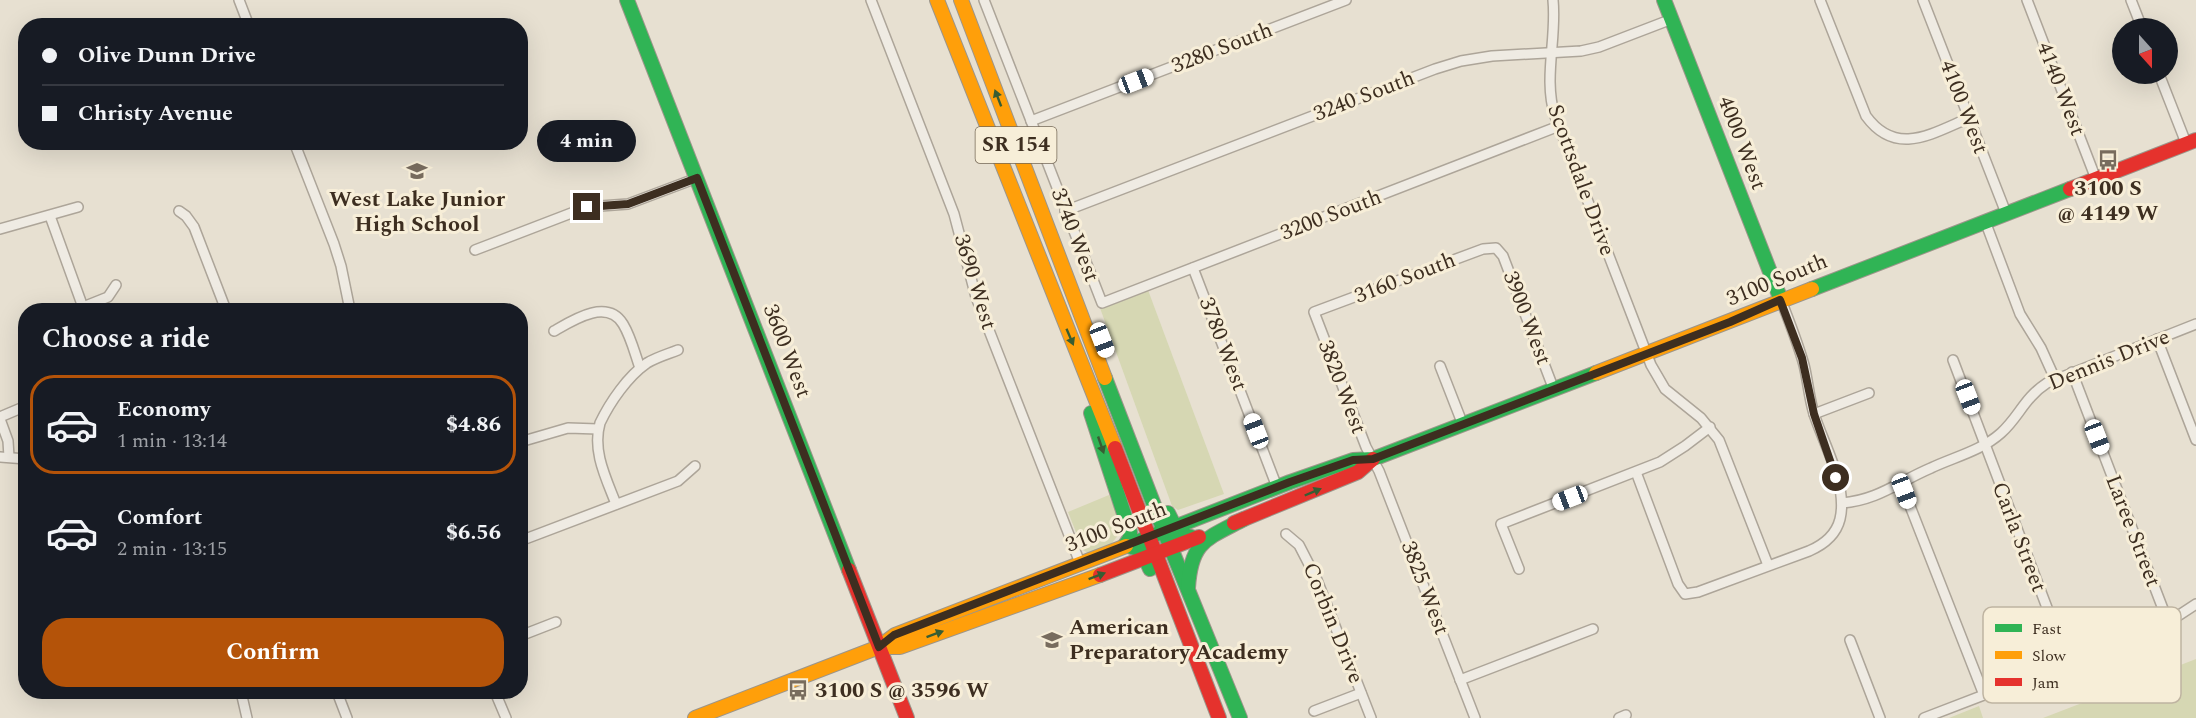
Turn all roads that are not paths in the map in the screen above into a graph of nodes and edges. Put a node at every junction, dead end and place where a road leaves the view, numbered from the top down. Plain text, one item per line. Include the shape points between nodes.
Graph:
1 (239, 0) edge
2 (627, 0) edge
3 (871, 0) edge
4 (937, 0) edge
5 (961, 0) edge
6 (984, 0) edge
7 (1346, 0) edge
8 (1552, 0) edge
9 (1665, 0) edge
10 (1820, 0) edge
11 (1923, 0) edge
12 (2027, 0) edge
13 (2131, 0) edge
14 (246, 18) edge
15 (2138, 18) edge
16 (1672, 19) junction
17 (1552, 54) junction
18 (2164, 84) edge
19 (1969, 118) junction
20 (1031, 121) junction
21 (1559, 126) junction
22 (2191, 142) edge
23 (297, 150) edge
24 (999, 156) junction
25 (697, 178) junction
26 (2096, 178) junction
27 (78, 207) dead end
28 (179, 211) dead end
29 (1065, 211) junction
30 (2006, 213) junction
31 (50, 216) junction
32 (1985, 221) junction
33 (0, 229) edge
34 (1496, 248) joint
35 (475, 250) dead end
36 (1193, 268) junction
37 (116, 285) dead end
38 (1071, 290) junction
39 (1780, 300) junction
40 (81, 303) edge
41 (96, 303) edge
42 (223, 303) edge
43 (348, 303) edge
44 (1102, 303) joint
45 (1314, 312) joint
46 (2196, 324) edge
47 (554, 331) dead end
48 (2157, 339) junction
49 (678, 350) dead end
50 (1646, 354) junction
51 (1953, 360) dead end
52 (1440, 366) dead end
53 (640, 368) junction
54 (1083, 369) junction
55 (2072, 372) junction
56 (2055, 379) junction
57 (1554, 390) junction
58 (1869, 393) dead end
59 (18, 410) edge
60 (1814, 414) junction
61 (0, 418) edge
62 (1462, 425) junction
63 (1710, 428) junction
64 (598, 429) junction
65 (528, 440) edge
66 (2196, 440) edge
67 (1985, 444) junction
68 (5, 457) edge
69 (1373, 459) junction
70 (695, 466) dead end
71 (1636, 472) junction
72 (1901, 483) junction
73 (1278, 487) junction
74 (1842, 503) junction
75 (616, 504) junction
76 (1245, 519) junction
77 (1169, 529) junction
78 (1286, 534) dead end
79 (1149, 536) junction
80 (528, 538) edge
81 (1194, 538) junction
82 (1125, 545) junction
83 (1171, 547) junction
84 (1150, 555) junction
85 (1080, 563) junction
86 (1768, 566) junction
87 (1519, 569) dead end
88 (1188, 592) junction
89 (2196, 604) edge
90 (2047, 607) edge
91 (2162, 607) edge
92 (2181, 614) edge
93 (556, 622) dead end
94 (1593, 629) dead end
95 (528, 633) edge
96 (1850, 640) dead end
97 (879, 647) junction
98 (1460, 680) junction
99 (1983, 692) edge
100 (1361, 693) junction
101 (1983, 695) edge
102 (243, 699) edge
103 (340, 699) edge
104 (498, 699) edge
105 (1314, 711) dead end
106 (247, 718) edge
107 (347, 718) edge
108 (506, 718) edge
109 (695, 718) edge
110 (907, 718) edge
111 (1208, 718) edge
112 (1219, 718) edge
113 (1240, 718) edge
114 (1371, 718) edge
115 (1475, 718) edge
116 (1880, 718) edge
117 (1924, 718) edge

1 - 14 street
2 - 25 main road, 3600 West
3 - 85 street, 3690 West via 954,214 974,290
4 - 24 main road, SR 154
38 -> 5 main road, SR 154
6 - 20 street, 3740 West
7 - 20 street, 3280 South
8 - 17 street, Scottsdale Drive
9 - 16 main road, 4000 West
10 - 19 street via 1866,117 1874,127 1890,138 1904,141
11 - 19 street, 4100 West
12 - 26 street, 4140 West
13 - 15 street
16 - 17 street, 3240 South via 1599,47
16 - 39 main road, 4000 West
17 - 21 street, Scottsdale Drive via 1550,94
17 - 29 street, 3240 South via 1492,56 1435,69
18 - 22 street
19 - 30 street, 4100 West
20 - 29 street, 3740 West
21 - 36 street, 3200 South
21 - 50 street, Scottsdale Drive
22 - 26 main road, 3100 South
23 - 43 street via 334,244
24 - 38 main road via 1013,169 1055,273
24 -> 54 main road, SR 154
25 - 35 street via 628,204 587,207
25 - 97 main road, 3600 West
26 - 30 main road, 3100 South
27 - 31 street
28 - 42 street via 194,227
29 - 44 street, 3740 West
30 - 32 main road, 3100 South
31 - 33 street
31 - 40 street
32 - 39 main road, 3100 South
32 - 56 street via 2020,314
34 - 45 street, 3160 South via 1483,249
34 - 57 street, 3900 West via 1503,256
36 - 44 street, 3200 South
36 - 73 street, 3780 West
37 - 41 street via 108,297
38 - 77 main road, SR 154
39 - 50 main road, 3100 South
39 - 60 street via 1802,358
45 - 69 street, 3820 West
46 - 48 street, Dennis Drive
47 - 53 street via 591,313 611,313 625,328
48 - 55 street, Dennis Drive
48 - 66 street
49 - 53 street
50 - 57 main road, 3100 South
50 - 63 street, Scottsdale Drive via 1665,389
51 - 67 street, Carla Street
52 - 62 street
53 - 64 street
54 - 79 main road, SR 154
54 -> 82 main road via 1082,386 1130,532
55 - 56 street, Dennis Drive
55 - 91 street, Laree Street
56 - 67 street, Dennis Drive via 2033,393 2006,428
57 - 62 main road, 3100 South
58 - 60 street
59 - 61 street
60 - 74 street via 1833,464
61 - 68 street via 8,441
62 - 69 main road, 3100 South
63 - 71 street via 1660,462
63 - 86 street, Scottsdale Drive via 1725,453
64 - 65 street via 568,428
64 - 75 street via 600,463
67 - 72 street, Dennis Drive
67 - 90 street, Carla Street
69 - 73 main road, 3100 South via 1353,460
76 -> 69 main road, 3100 South via 1358,472
69 - 98 street, 3825 West
70 - 75 street via 678,482
71 - 86 street via 1685,594
71 - 87 street via 1501,524
72 - 74 street, Dennis Drive via 1869,499
72 - 99 street
73 - 77 main road, 3100 South
74 - 86 street via 1837,528 1823,543
75 - 80 street
76 - 81 main road, 3100 South
76 - 88 main road via 1198,545 1190,565
77 - 79 main road, 3100 South
77 - 81 main road
77 - 83 main road, SR 154
78 - 100 street, Corbin Drive via 1299,545 1317,580
79 - 82 main road, 3100 South
79 - 84 main road, SR 154
81 - 83 main road, 3100 South
82 - 84 main road
82 - 85 main road, 3100 South
83 - 84 main road, 3100 South
83 - 88 main road, SR 154
97 -> 84 main road, 3100 South via 900,646
84 - 111 main road
84 - 112 main road, SR 154
85 - 97 main road, 3100 South via 894,635
88 - 113 main road, SR 154
89 - 92 street
93 - 95 street
94 - 98 street
96 - 116 street
97 - 109 main road, 3100 South
97 - 110 main road, 3600 West
98 - 115 street, 3825 West
100 - 105 street
100 - 114 street, Corbin Drive
101 - 117 street
102 - 106 street
103 - 107 street
104 - 108 street

